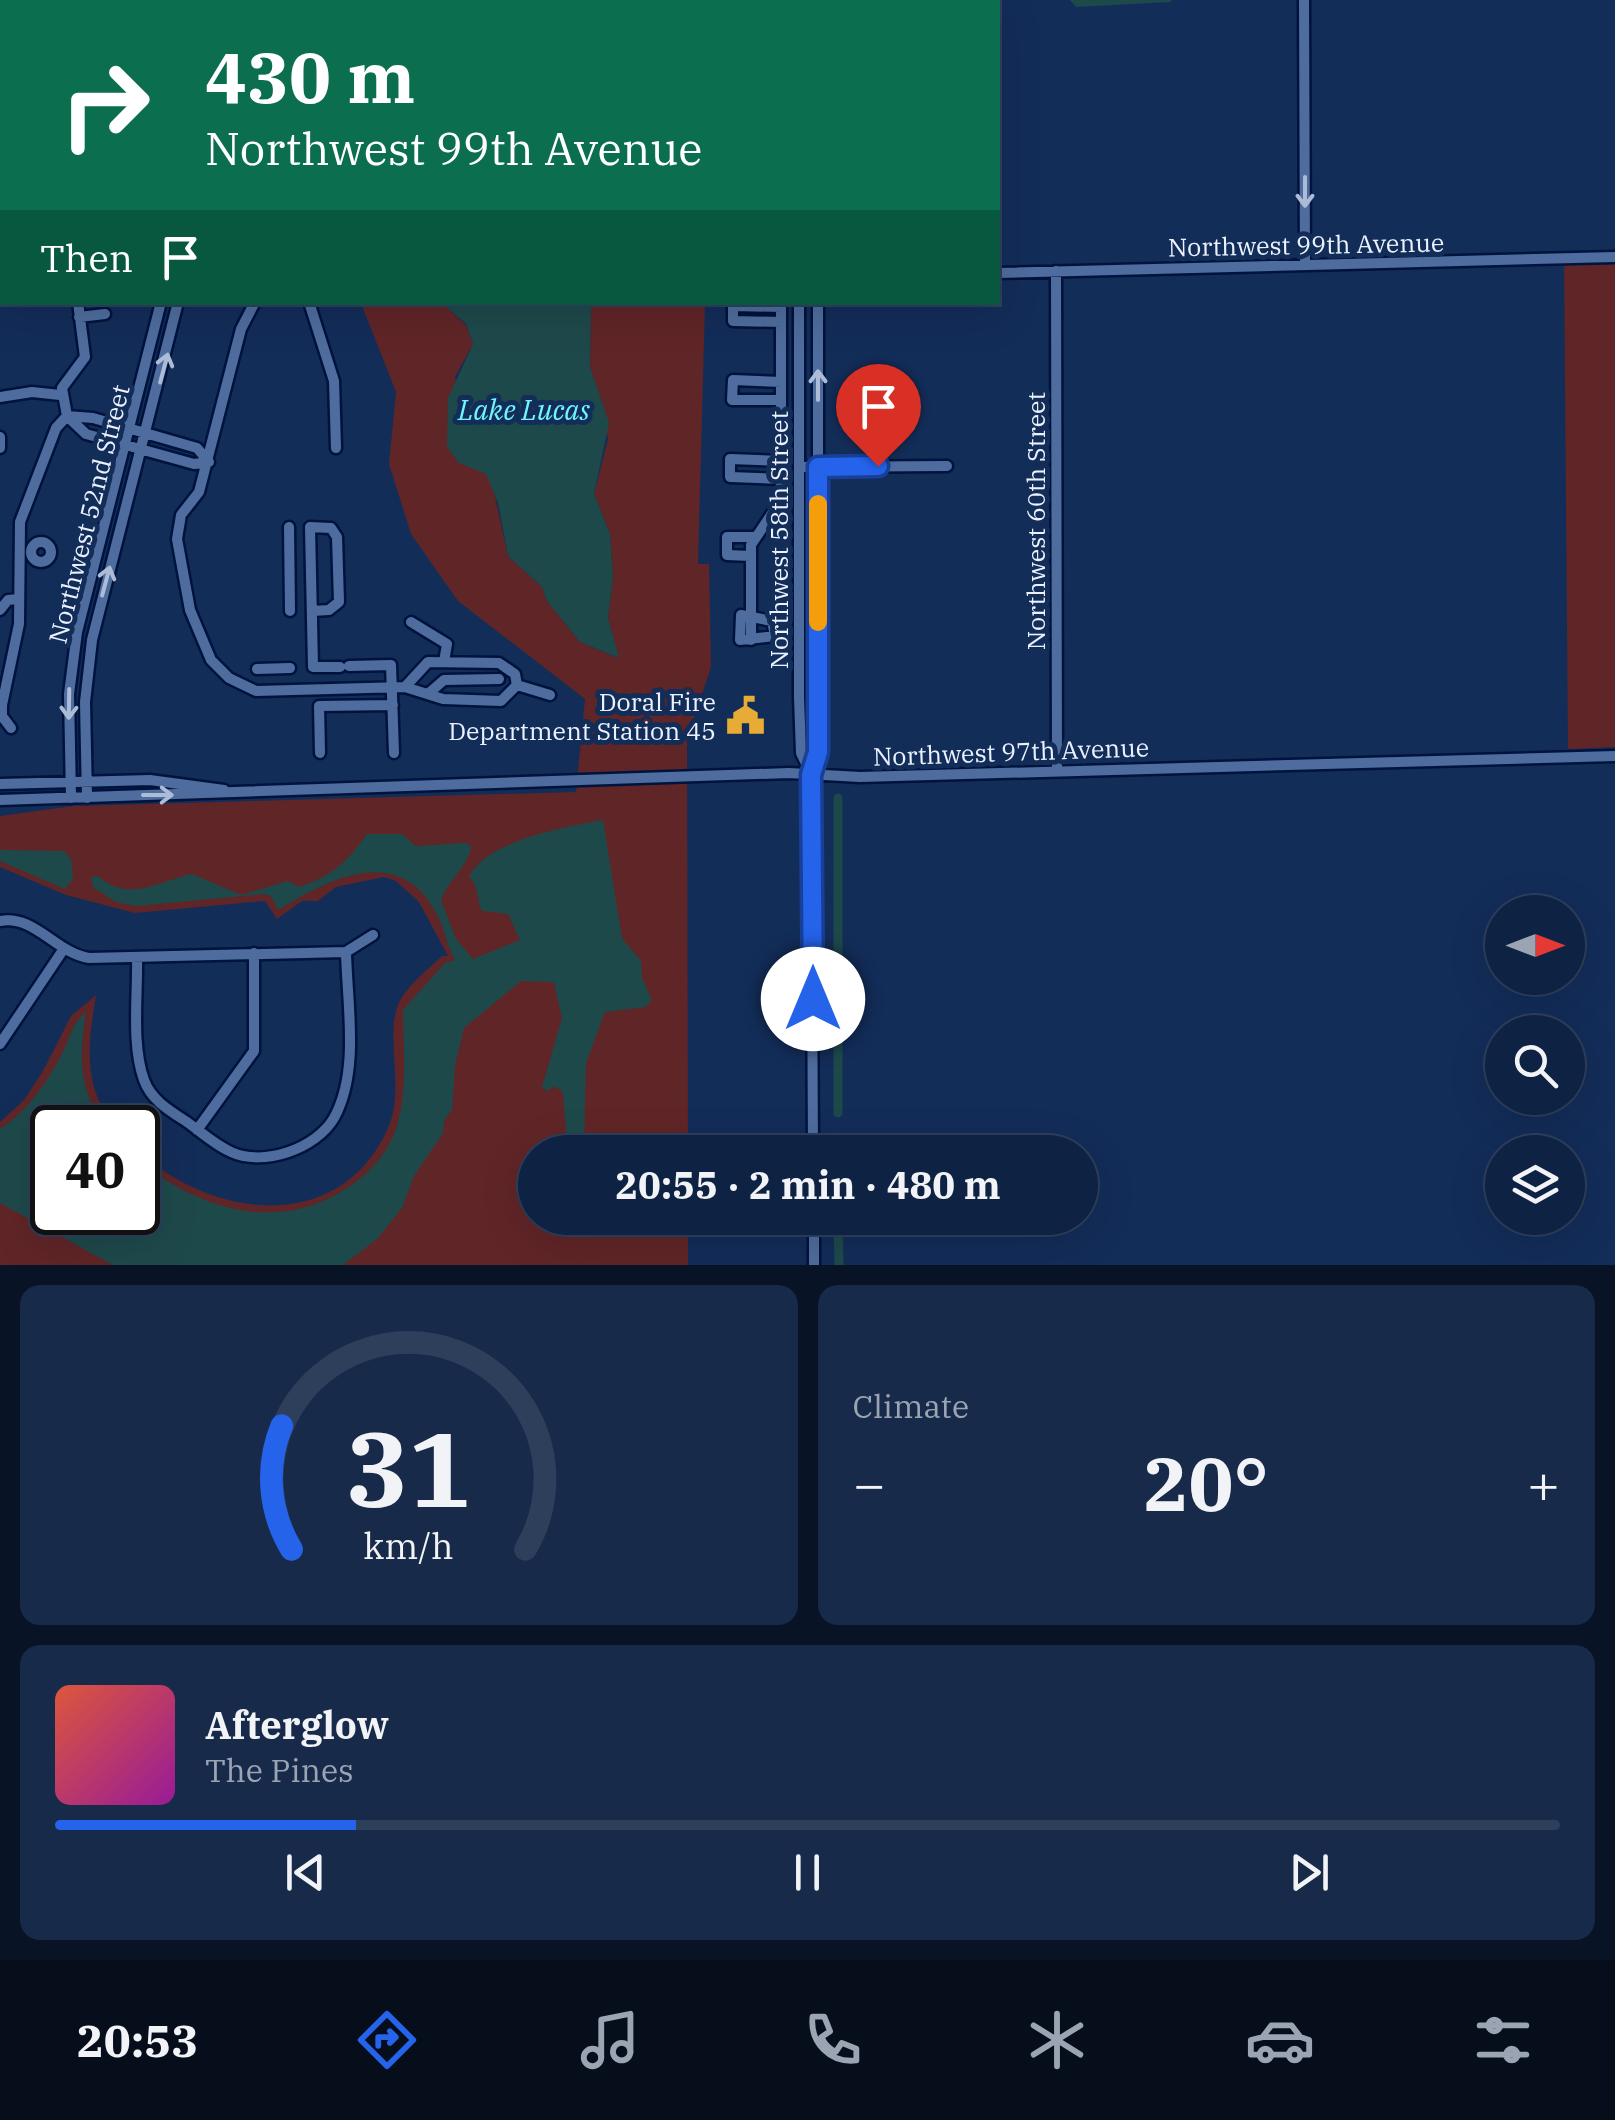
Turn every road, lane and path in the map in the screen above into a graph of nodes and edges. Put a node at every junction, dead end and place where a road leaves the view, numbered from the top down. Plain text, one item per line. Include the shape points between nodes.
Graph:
1 (1304, 0) edge
2 (1615, 258) edge
3 (1305, 265) junction
4 (1056, 272) junction
5 (1000, 273) edge
6 (78, 305) edge
7 (161, 305) edge
8 (177, 305) edge
9 (253, 305) edge
10 (310, 305) edge
11 (782, 305) edge
12 (799, 305) edge
13 (818, 305) edge
14 (105, 314) dead end
15 (79, 317) junction
16 (781, 322) junction
17 (781, 382) junction
18 (60, 395) junction
19 (0, 397) edge
20 (782, 400) junction
21 (67, 416) junction
22 (130, 430) junction
23 (146, 433) junction
24 (0, 438) edge
25 (126, 445) junction
26 (0, 448) edge
27 (336, 448) dead end
28 (142, 450) junction
29 (782, 461) junction
30 (208, 462) junction
31 (946, 466) dead end
32 (800, 467) junction
33 (818, 467) junction
34 (782, 478) junction
35 (288, 527) dead end
36 (754, 538) junction
37 (750, 556) junction
38 (9, 597) edge
39 (0, 610) edge
40 (290, 611) dead end
41 (312, 611) junction
42 (751, 616) junction
43 (411, 622) dead end
44 (6, 646) edge
45 (444, 662) junction
46 (290, 668) dead end
47 (313, 668) junction
48 (257, 670) dead end
49 (71, 674) junction
50 (87, 675) junction
51 (499, 679) dead end
52 (517, 684) junction
53 (399, 688) junction
54 (314, 690) junction
55 (429, 693) junction
56 (550, 695) dead end
57 (393, 704) junction
58 (11, 728) dead end
59 (320, 753) dead end
60 (394, 753) dead end
61 (1615, 756) edge
62 (1057, 770) junction
63 (811, 775) junction
64 (87, 781) junction
65 (71, 782) junction
66 (0, 784) edge
67 (229, 791) junction
68 (71, 798) junction
69 (87, 798) junction
70 (0, 800) edge
71 (0, 921) edge
72 (373, 935) dead end
73 (63, 950) junction
74 (346, 952) junction
75 (254, 953) junction
76 (136, 957) junction
77 (0, 1044) edge
78 (198, 1130) junction
79 (813, 1135) edge
80 (814, 1235) edge
81 (814, 1265) edge

1 -> 3 street
2 - 3 street, Northwest 99th Avenue
3 - 4 street, Northwest 99th Avenue
4 - 5 street, Northwest 99th Avenue
4 - 62 street, Northwest 60th Street
6 - 15 street
7 - 22 street, Northwest 52nd Street
23 -> 8 street, Northwest 52nd Street
9 - 30 street via 241,329
10 - 27 street via 334,380
11 - 16 street
11 - 16 street via 733,306 733,322
12 - 32 street, Northwest 58th Street
33 -> 13 street, Northwest 58th Street
14 - 15 street
15 - 18 street via 84,357
16 - 17 street
17 - 20 street
17 - 20 street via 732,380 732,400
18 - 19 street
18 - 21 street
20 - 29 street
21 - 22 street
21 - 25 street via 86,434
21 - 38 street via 56,428 20,522 25,554
22 - 23 street
22 - 25 street, Northwest 52nd Street
23 - 28 street, Northwest 52nd Street
23 - 30 street via 197,448
24 - 26 street
25 - 28 street
25 - 49 street, Northwest 52nd Street via 80,614
28 - 30 street
50 -> 28 street, Northwest 52nd Street
29 - 34 street
29 - 34 street via 730,459 730,477
30 - 54 street via 199,492 181,515 178,539 197,632 210,660 256,691
31 - 33 street
32 - 33 street
32 - 63 street, Northwest 58th Street via 799,712 801,753
33 - 63 street, Northwest 58th Street via 818,752
34 - 36 street via 779,509
35 - 40 street
36 - 37 street
36 - 37 street via 727,537 727,556
37 - 42 street
38 - 39 street
38 - 44 street via 19,624
41 - 41 street via 310,527 331,528 337,536 339,602
41 - 47 street
42 - 42 street via 740,616 740,640 769,640 776,630 772,621
43 - 45 street via 446,644
44 - 58 street via 2,716
45 - 52 street via 500,663
45 - 53 street via 428,662
46 - 48 street
47 - 53 street via 392,665
47 - 54 street
49 - 50 street
49 -> 65 street, Northwest 52nd Street
50 - 64 street, Northwest 52nd Street
51 - 55 street via 444,680
52 - 55 street via 501,700
52 - 56 street
53 - 54 street
53 - 55 street
53 - 57 street
57 - 59 street via 318,706
57 - 60 street
61 - 62 street, Northwest 97th Avenue
62 - 63 street, Northwest 97th Avenue
63 - 67 street, Northwest 97th Avenue
63 - 79 street, Northwest 58th Street
64 - 65 street, Northwest 97th Avenue
64 - 67 street, Northwest 97th Avenue via 150,780
64 - 69 street, Northwest 52nd Street
65 - 66 street, Northwest 97th Avenue
65 - 68 street, Northwest 52nd Street
69 -> 67 street, Northwest 97th Avenue
68 - 69 street, Northwest 97th Avenue
68 - 70 street, Northwest 97th Avenue
71 - 73 street via 22,921
72 - 74 street
73 - 76 street via 89,958
73 - 77 street
74 - 75 street
74 - 78 street via 348,1080 331,1123 274,1156 235,1154
75 - 76 street
75 - 78 street via 254,1051
76 - 78 street via 145,1083 168,1111
80 - 81 street

